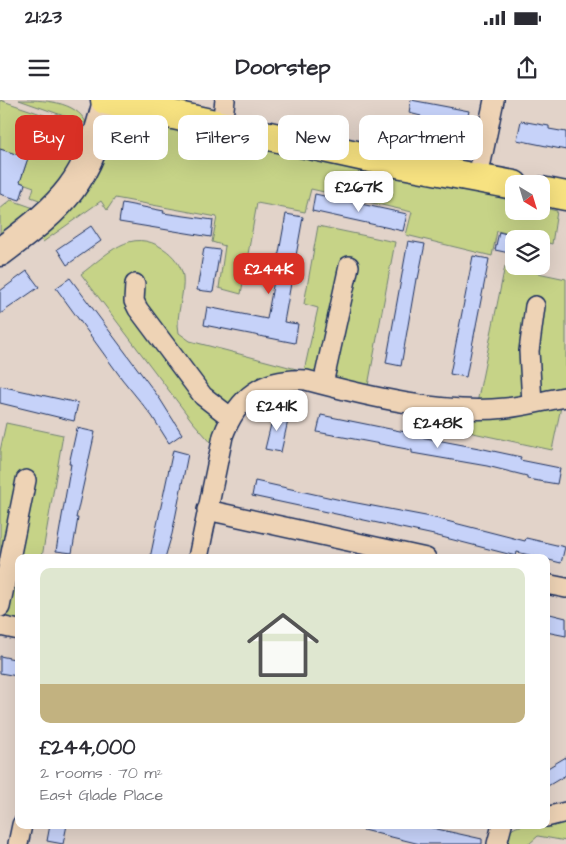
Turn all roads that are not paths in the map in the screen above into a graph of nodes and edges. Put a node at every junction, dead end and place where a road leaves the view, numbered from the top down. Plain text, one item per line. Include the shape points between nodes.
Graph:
1 (106, 100) edge
2 (494, 100) edge
3 (224, 112) edge
4 (478, 177) junction
5 (505, 183) edge
6 (550, 193) edge
7 (566, 196) edge
8 (0, 252) edge
9 (349, 266) dead end
10 (135, 284) dead end
11 (535, 306) dead end
12 (323, 384) junction
13 (566, 397) edge
14 (532, 404) junction
15 (230, 417) junction
16 (26, 480) dead end
17 (207, 510) junction
18 (199, 554) edge
19 (403, 554) edge
20 (550, 585) edge
21 (566, 588) edge
22 (0, 607) edge
23 (0, 626) edge
24 (15, 629) edge
25 (566, 812) edge
26 (550, 816) edge
27 (21, 829) edge
28 (501, 829) edge
29 (18, 844) edge
30 (497, 844) edge

1 - 3 main road
1 - 8 street via 97,141 86,168 43,219
2 - 4 street
3 - 4 main road via 365,156
4 - 5 main road
6 - 7 main road
9 - 12 street
10 - 15 street via 134,301 138,309 203,396
11 - 14 street via 529,350
12 - 14 street via 451,409
12 - 15 street via 292,379 274,383 240,402
13 - 14 street
15 - 17 street
16 - 22 street
17 - 18 street
17 - 19 street
20 - 21 street
23 - 24 street
25 - 26 street
27 - 29 street
28 - 30 street

